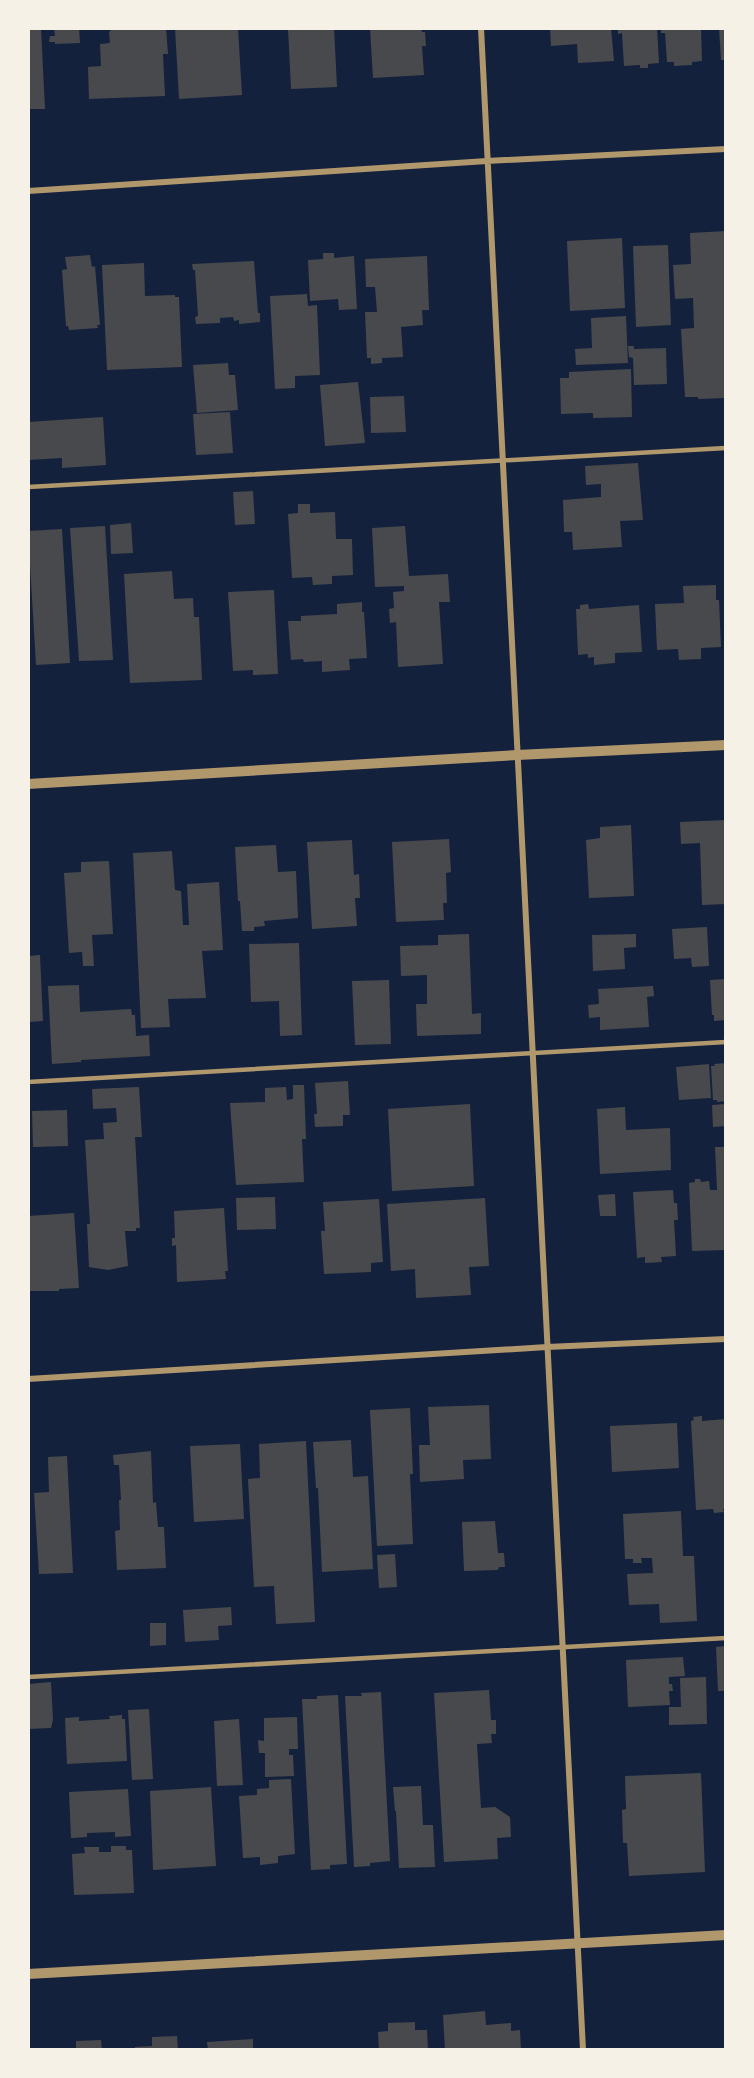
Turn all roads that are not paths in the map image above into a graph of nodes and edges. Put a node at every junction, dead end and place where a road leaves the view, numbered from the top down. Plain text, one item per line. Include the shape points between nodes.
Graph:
1 (481, 28) edge
2 (726, 149) edge
3 (487, 161) junction
4 (28, 191) edge
5 (726, 448) edge
6 (502, 460) junction
7 (28, 487) edge
8 (726, 745) edge
9 (517, 755) junction
10 (28, 784) edge
11 (726, 1042) edge
12 (532, 1054) junction
13 (28, 1082) edge
14 (726, 1339) edge
15 (547, 1347) junction
16 (28, 1379) edge
17 (726, 1638) edge
18 (563, 1647) junction
19 (28, 1677) edge
20 (726, 1935) edge
21 (578, 1942) junction
22 (28, 1974) edge
23 (583, 2049) edge

1 - 3 street
2 - 3 street
3 - 4 street
3 - 6 street
5 - 6 lane
6 - 7 lane
6 - 9 street
8 - 9 street
9 - 10 street
9 - 12 street
11 - 12 lane
12 - 13 lane
12 - 15 street
14 - 15 street
15 - 16 street
15 - 18 street
17 - 18 lane
18 - 19 lane
18 - 21 street
20 - 21 street
21 - 22 street
21 - 23 street

